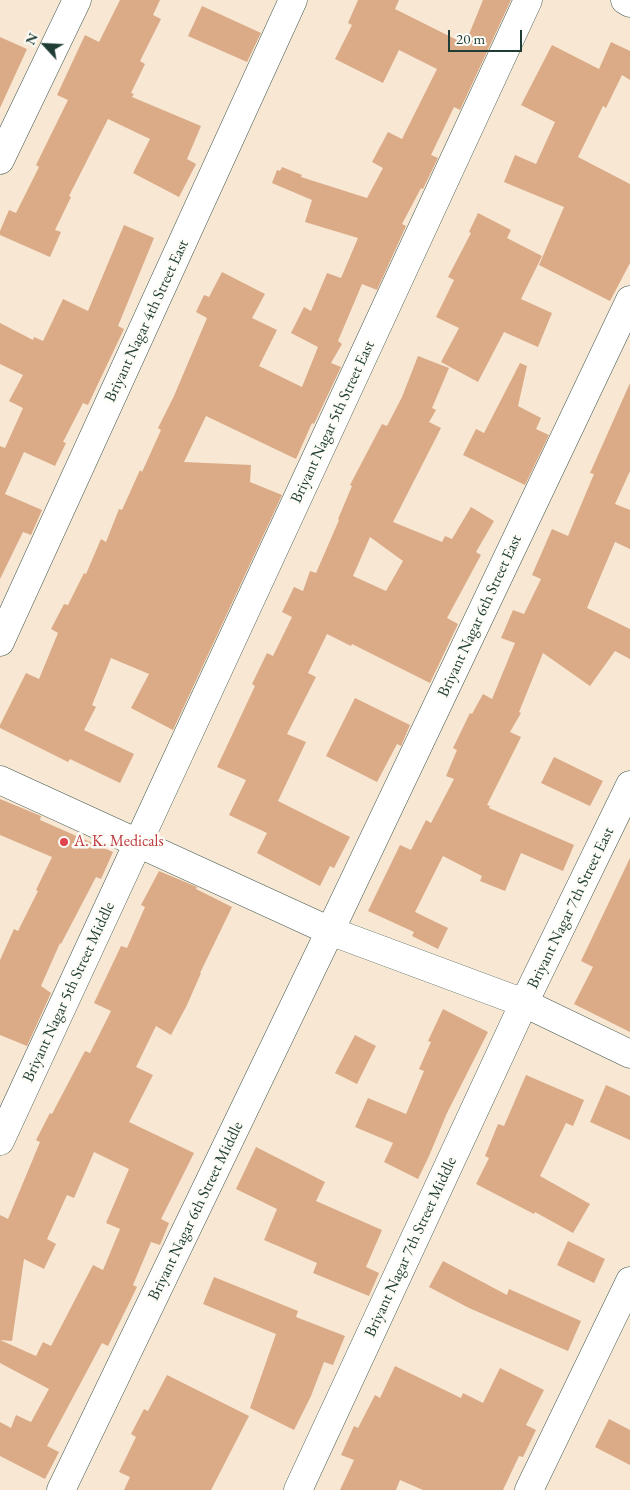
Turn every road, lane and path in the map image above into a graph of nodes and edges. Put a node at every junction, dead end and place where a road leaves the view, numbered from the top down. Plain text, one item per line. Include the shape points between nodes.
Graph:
1 (77, 0) edge
2 (293, 0) edge
3 (528, 0) edge
4 (625, 0) edge
5 (630, 3) edge
6 (0, 160) edge
7 (630, 300) edge
8 (0, 642) edge
9 (0, 780) edge
10 (630, 785) edge
11 (138, 843) junction
12 (330, 931) junction
13 (524, 1003) junction
14 (630, 1054) edge
15 (0, 1141) edge
16 (630, 1281) edge
17 (61, 1490) edge
18 (298, 1490) edge
19 (529, 1490) edge

1 - 6 street
2 - 8 street, Briyant Nagar 4th Street East
3 - 11 street, Briyant Nagar 5th Street East
4 - 5 street
7 - 12 street, Briyant Nagar 6th Street East
9 - 11 street
10 - 13 street, Briyant Nagar 7th Street East
11 - 12 street
11 - 15 street, Briyant Nagar 5th Street Middle
12 - 13 street
12 - 17 street, Briyant Nagar 6th Street Middle
13 - 14 street
13 - 18 street, Briyant Nagar 7th Street Middle
16 - 19 street

